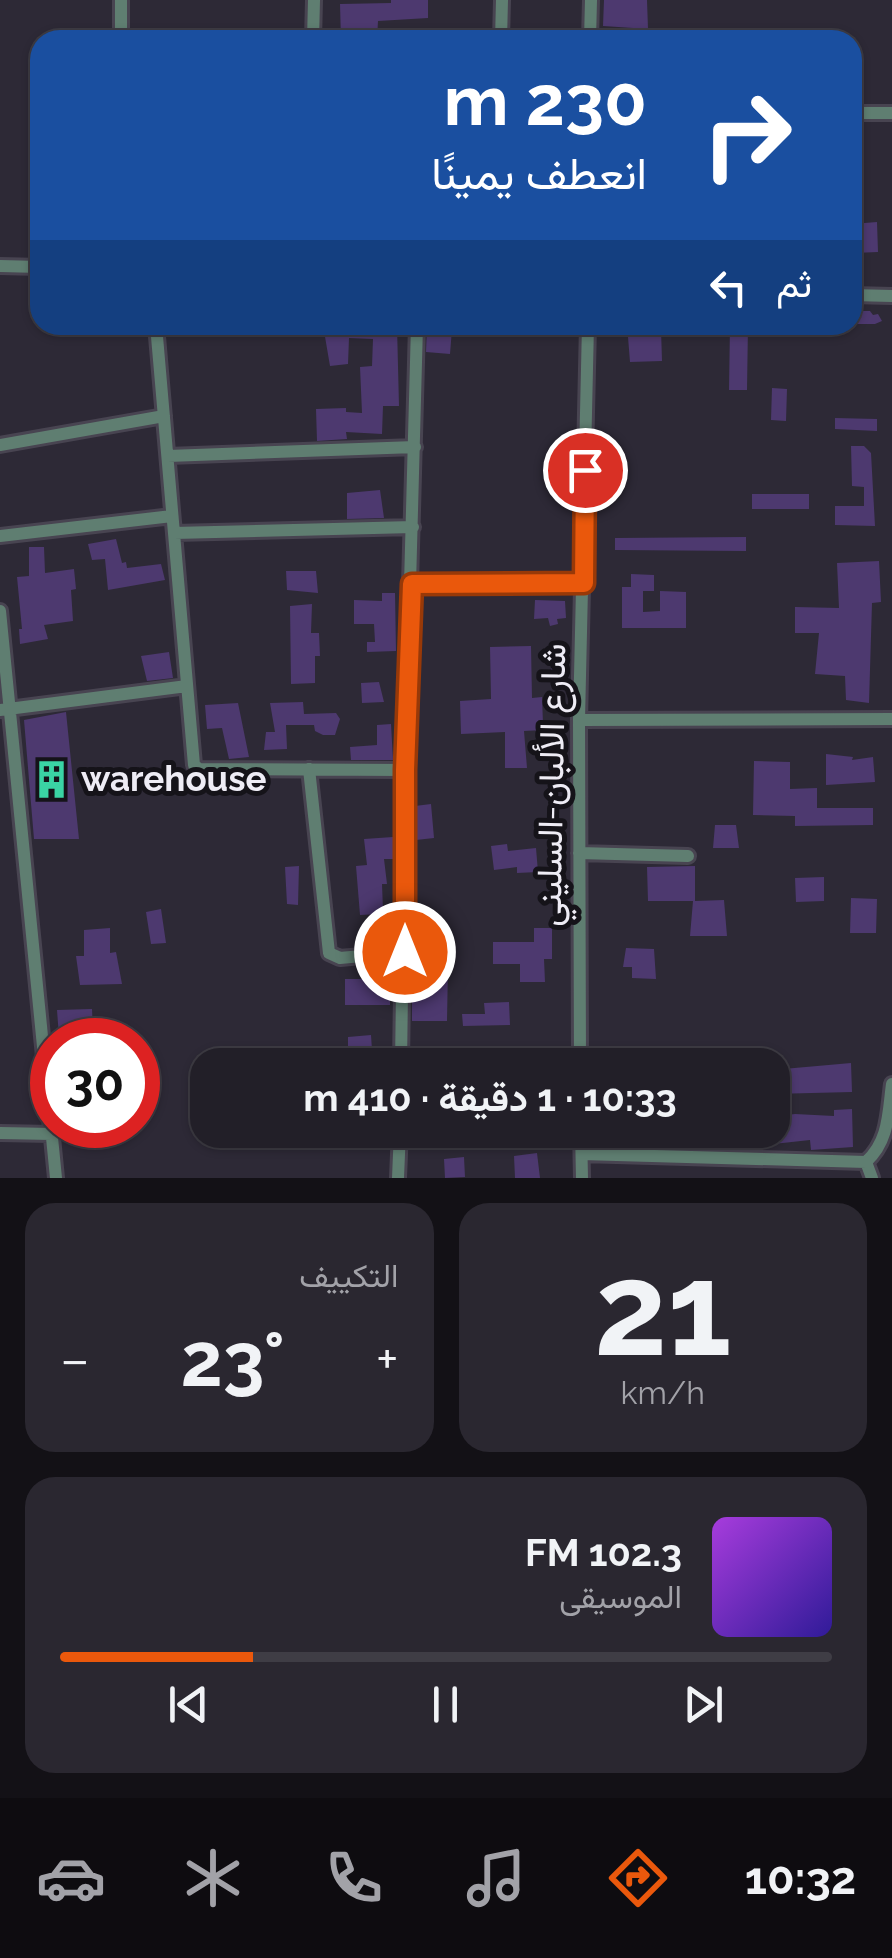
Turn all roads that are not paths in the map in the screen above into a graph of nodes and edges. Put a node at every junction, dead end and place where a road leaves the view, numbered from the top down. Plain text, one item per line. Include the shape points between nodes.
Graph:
1 (121, 0) edge
2 (314, 0) edge
3 (502, 0) edge
4 (590, 0) edge
5 (120, 30) edge
6 (313, 30) edge
7 (501, 30) edge
8 (590, 30) edge
9 (862, 113) edge
10 (892, 113) edge
11 (0, 266) edge
12 (30, 267) edge
13 (862, 295) edge
14 (892, 296) edge
15 (157, 335) edge
16 (418, 335) edge
17 (588, 335) edge
18 (164, 416) junction
19 (0, 446) edge
20 (415, 447) junction
21 (168, 456) junction
22 (172, 516) junction
23 (412, 527) junction
24 (174, 533) junction
25 (0, 536) edge
26 (584, 583) junction
27 (412, 584) junction
28 (0, 611) edge
29 (187, 686) junction
30 (5, 710) edge
31 (892, 719) edge
32 (580, 720) junction
33 (309, 769) junction
34 (405, 770) junction
35 (579, 853) junction
36 (688, 856) dead end
37 (405, 952) junction
38 (39, 1018) edge
39 (402, 1048) edge
40 (580, 1048) edge
41 (892, 1084) edge
42 (0, 1132) edge
43 (30, 1133) edge
44 (53, 1148) edge
45 (399, 1148) edge
46 (582, 1148) edge
47 (582, 1154) junction
48 (866, 1162) junction
49 (56, 1178) edge
50 (398, 1178) edge
51 (582, 1178) edge
52 (872, 1178) edge

1 - 5 street
2 - 6 street
3 - 7 street
4 - 8 street
9 - 10 street
11 - 12 street
13 - 14 street
15 - 18 street
16 - 20 street
17 - 26 street, شارع الألبان-السليني
18 - 19 street
18 - 21 street
20 - 21 street
20 - 23 street
21 - 22 street
22 - 24 street
22 - 25 street
23 - 24 street
23 - 27 street
24 - 29 street
26 - 27 street
26 - 32 street, شارع الألبان-السليني
27 - 34 street
28 - 30 street
29 - 30 street
29 - 33 street via 196,767
30 - 38 street
31 - 32 street
32 - 35 street, شارع الألبان-السليني
33 - 34 street
33 - 37 street via 329,952 340,958
34 - 37 street
35 - 36 street
35 - 40 street, شارع الألبان-السليني
37 - 39 street
41 - 48 street via 886,1132
42 - 43 street
44 - 49 street
45 - 50 street
46 - 47 street
47 - 48 street
47 - 51 street
48 - 52 street

